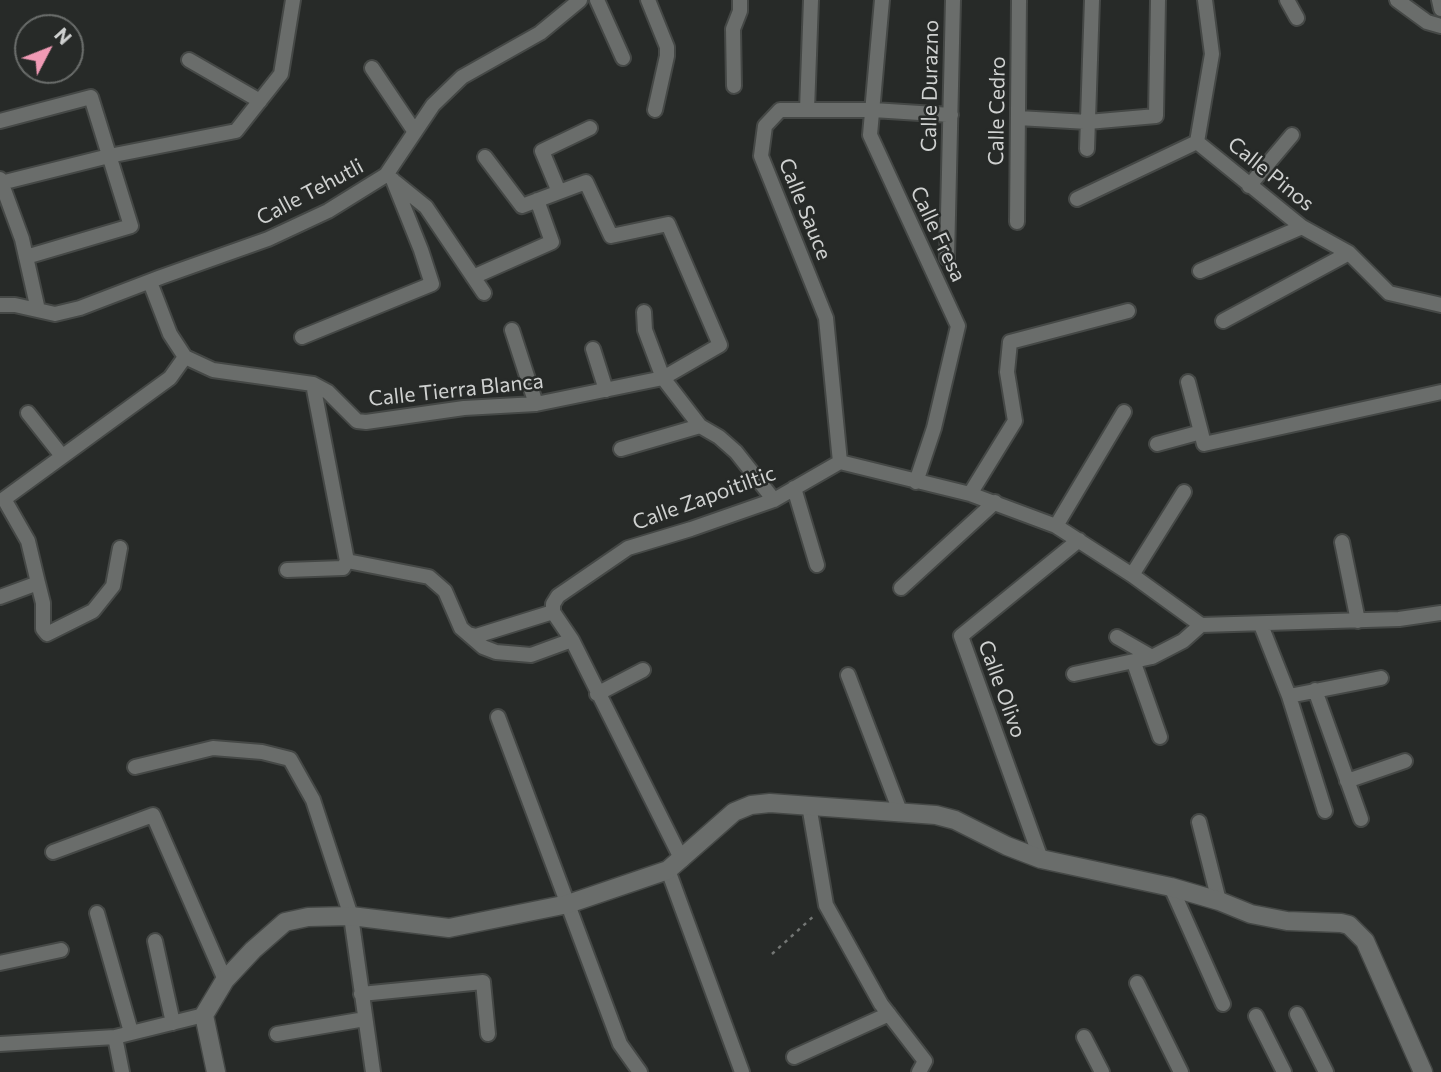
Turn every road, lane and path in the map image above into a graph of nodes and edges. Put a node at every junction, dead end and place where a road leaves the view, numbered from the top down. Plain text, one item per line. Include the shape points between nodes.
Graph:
1 (293, 0) edge
2 (580, 0) edge
3 (597, 0) edge
4 (648, 0) edge
5 (740, 0) edge
6 (811, 0) edge
7 (882, 0) edge
8 (953, 0) edge
9 (1020, 0) edge
10 (1092, 0) edge
11 (1158, 0) edge
12 (1205, 0) edge
13 (1287, 0) edge
14 (1397, 0) edge
15 (1439, 0) edge
16 (1441, 9) edge
17 (1297, 18) dead end
18 (1441, 26) edge
19 (623, 58) dead end
20 (189, 60) dead end
21 (372, 68) dead end
22 (734, 86) dead end
23 (260, 101) junction
24 (655, 110) dead end
25 (807, 110) junction
26 (873, 110) junction
27 (951, 115) junction
28 (1018, 118) junction
29 (0, 121) edge
30 (1088, 121) junction
31 (590, 128) dead end
32 (415, 132) junction
33 (1292, 135) dead end
34 (1197, 142) junction
35 (1087, 149) dead end
36 (109, 156) junction
37 (485, 157) dead end
38 (389, 178) junction
39 (1, 181) edge
40 (1249, 186) junction
41 (559, 192) junction
42 (1077, 199) dead end
43 (537, 200) junction
44 (1017, 222) dead end
45 (1302, 227) junction
46 (1349, 253) junction
47 (26, 257) junction
48 (947, 258) dead end
49 (1200, 271) dead end
50 (473, 277) junction
51 (150, 282) junction
52 (484, 293) dead end
53 (0, 305) edge
54 (1441, 305) edge
55 (38, 310) junction
56 (1128, 311) dead end
57 (644, 312) dead end
58 (1223, 321) dead end
59 (512, 330) dead end
60 (302, 337) dead end
61 (593, 349) dead end
62 (185, 357) junction
63 (663, 378) junction
64 (1188, 382) dead end
65 (313, 384) junction
66 (606, 390) junction
67 (1441, 392) edge
68 (536, 404) junction
69 (1124, 412) dead end
70 (27, 413) dead end
71 (700, 426) junction
72 (1202, 438) junction
73 (1157, 444) dead end
74 (621, 449) dead end
75 (62, 456) junction
76 (841, 462) junction
77 (916, 482) junction
78 (794, 488) junction
79 (1184, 492) dead end
80 (970, 495) junction
81 (775, 500) junction
82 (995, 502) junction
83 (1056, 526) junction
84 (1079, 540) junction
85 (1342, 542) dead end
86 (120, 548) dead end
87 (347, 561) junction
88 (817, 565) dead end
89 (287, 570) dead end
90 (1132, 575) junction
91 (38, 583) junction
92 (901, 588) dead end
93 (0, 597) edge
94 (553, 612) junction
95 (1441, 613) edge
96 (1358, 621) junction
97 (1201, 625) junction
98 (1261, 625) junction
99 (468, 634) junction
100 (1117, 637) dead end
101 (572, 640) junction
102 (1152, 657) junction
103 (1134, 663) junction
104 (643, 670) dead end
105 (1074, 674) dead end
106 (848, 676) dead end
107 (1381, 678) dead end
108 (1315, 690) junction
109 (597, 694) junction
110 (1289, 696) junction
111 (498, 717) dead end
112 (1160, 737) dead end
113 (1405, 761) dead end
114 (135, 766) dead end
115 (1346, 781) junction
116 (809, 805) junction
117 (1325, 811) dead end
118 (901, 814) junction
119 (1361, 819) dead end
120 (1199, 822) dead end
121 (53, 852) dead end
122 (1041, 859) junction
123 (675, 865) junction
124 (1171, 887) junction
125 (1219, 901) junction
126 (568, 904) junction
127 (826, 905) junction
128 (97, 913) dead end
129 (351, 916) junction
130 (155, 941) dead end
131 (61, 950) dead end
132 (772, 954) dead end
133 (0, 963) edge
134 (225, 980) junction
135 (1136, 982) dead end
136 (360, 994) junction
137 (1223, 1004) dead end
138 (889, 1014) junction
139 (1297, 1014) dead end
140 (204, 1015) junction
141 (1256, 1016) dead end
142 (365, 1019) junction
143 (173, 1023) junction
144 (131, 1032) junction
145 (277, 1034) dead end
146 (488, 1034) dead end
147 (115, 1037) junction
148 (1084, 1037) dead end
149 (0, 1044) edge
150 (794, 1057) dead end
151 (922, 1067) edge
152 (122, 1072) edge
153 (216, 1072) edge
154 (373, 1072) edge
155 (640, 1072) edge
156 (742, 1072) edge
157 (1102, 1072) edge
158 (1181, 1072) edge
159 (1284, 1072) edge
160 (1326, 1072) edge
161 (1423, 1072) edge

1 - 23 street via 281,74
2 - 32 street, Calle Tehutli via 540,33 462,77 433,105
3 - 19 street
4 - 24 street via 667,47
5 - 22 street via 733,29
6 - 25 street
7 - 26 street, Calle Fresa
8 - 27 street, Calle Durazno
9 - 28 street, Calle Cedro
10 - 30 street
11 - 30 street via 1156,116
12 - 34 street, Calle Pinos via 1212,54
13 - 17 street
14 - 18 street via 1427,22
15 - 16 street
20 - 23 street
21 - 32 street
23 - 36 street via 236,131
25 - 26 street, Calle Sauce
25 - 76 street, Calle Sauce via 780,110 765,126 761,156 826,318
26 - 27 street, Calle Sauce
26 - 77 street, Calle Fresa via 870,135 958,326
27 - 48 street, Calle Durazno
28 - 30 street
28 - 44 street, Calle Cedro
29 - 36 street via 90,97
30 - 35 street
31 - 41 street via 542,151
32 - 38 street, Calle Tehutli
33 - 40 street
34 - 40 street, Calle Pinos
34 - 42 street
36 - 39 street
36 - 47 street via 131,226
37 - 43 street via 522,206
38 - 50 street via 426,207
38 - 51 street, Calle Tehutli via 268,239
38 - 60 street via 432,284
39 - 47 street
40 - 45 street, Calle Pinos
41 - 43 street
41 - 63 street, Calle Tierra Blanca via 586,182 611,236 668,224 720,345
43 - 50 street via 552,242
45 - 46 street, Calle Pinos
45 - 49 street
46 - 54 street, Calle Pinos via 1388,293
46 - 58 street
47 - 55 street
50 - 52 street
51 - 55 street, Calle Tehutli via 80,308 55,314
51 - 62 street via 170,334
53 - 55 street, Calle Tehutli
56 - 80 street via 1010,342 1007,372 1015,421
57 - 63 street via 645,330
59 - 68 street
61 - 66 street
62 - 65 street, Calle Tierra Blanca via 213,370
62 - 75 street via 170,378
63 - 66 street, Calle Tierra Blanca
63 - 71 street
64 - 72 street
65 - 68 street, Calle Tierra Blanca via 328,392 357,421 366,422 464,408
65 - 87 street
66 - 68 street, Calle Tierra Blanca
67 - 72 street
69 - 83 street
70 - 75 street
71 - 74 street
71 - 81 street via 736,452
72 - 73 street
75 - 91 street via 4,499 27,541
76 - 77 street
76 - 78 street, Calle Zapoitiltic
77 - 80 street
78 - 81 street, Calle Zapoitiltic
78 - 88 street
79 - 90 street
80 - 82 street
81 - 94 street, Calle Zapoitiltic via 628,548 558,596
82 - 83 street
82 - 92 street
83 - 84 street
84 - 90 street
84 - 122 street, Calle Olivo via 961,636
85 - 96 street
86 - 91 street via 113,586 93,611 47,634
87 - 89 street via 343,568
87 - 99 street via 429,577 444,591
90 - 97 street
91 - 93 street
94 - 99 street via 476,636
94 - 101 street
95 - 96 street
96 - 98 street
97 - 98 street
97 - 102 street via 1183,641
98 - 110 street
99 - 101 street via 483,648 531,655
100 - 102 street
101 - 109 street
102 - 103 street
103 - 105 street
103 - 112 street
104 - 109 street
106 - 118 street
107 - 108 street
108 - 110 street
108 - 115 street
109 - 123 street
110 - 117 street
111 - 126 street
113 - 115 street
114 - 129 street via 213,748 290,759 313,800
115 - 119 street
116 - 118 street
116 - 123 street via 771,803 734,812
116 - 127 street
118 - 122 street via 955,820
120 - 125 street
121 - 134 street via 153,815
122 - 124 street
123 - 126 street
123 - 156 street
124 - 125 street
124 - 137 street
125 - 161 street via 1251,914 1341,923 1357,931 1383,978
126 - 129 street via 449,928
126 - 155 street via 620,1044
127 - 132 path
127 - 138 street
128 - 144 street
129 - 134 street via 285,922
129 - 136 street
130 - 143 street
131 - 133 street
134 - 140 street
135 - 158 street
136 - 142 street
136 - 146 street via 483,982
138 - 150 street
138 - 151 street
139 - 160 street
140 - 143 street
140 - 153 street
141 - 159 street
142 - 145 street
142 - 154 street
143 - 144 street
144 - 147 street
147 - 149 street
147 - 152 street
148 - 157 street

